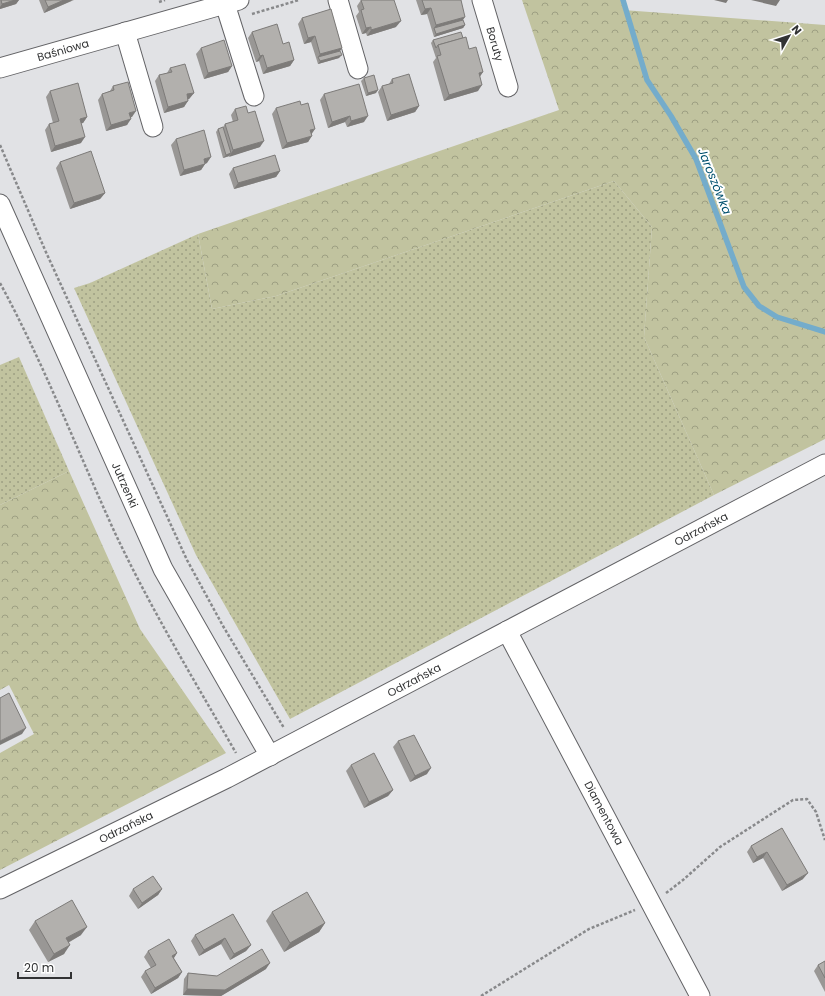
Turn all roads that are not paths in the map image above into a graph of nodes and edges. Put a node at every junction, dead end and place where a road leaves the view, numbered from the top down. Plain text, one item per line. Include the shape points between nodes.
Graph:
1 (338, 0) edge
2 (482, 0) edge
3 (232, 2) edge
4 (125, 32) junction
5 (0, 68) edge
6 (358, 68) dead end
7 (508, 87) dead end
8 (254, 96) dead end
9 (153, 127) dead end
10 (0, 204) edge
11 (825, 464) edge
12 (507, 630) junction
13 (270, 756) junction
14 (0, 889) edge
15 (700, 996) edge

1 - 6 street
2 - 7 street, Boruty
3 - 4 street, Baśniowa
3 - 8 street, Baśniowa
4 - 5 street, Baśniowa
4 - 9 street
10 - 13 street, Jutrzenki via 163,569
11 - 12 street, Odrzańska
12 - 13 street, Odrzańska
12 - 15 street, Diamentowa
13 - 14 street, Odrzańska

